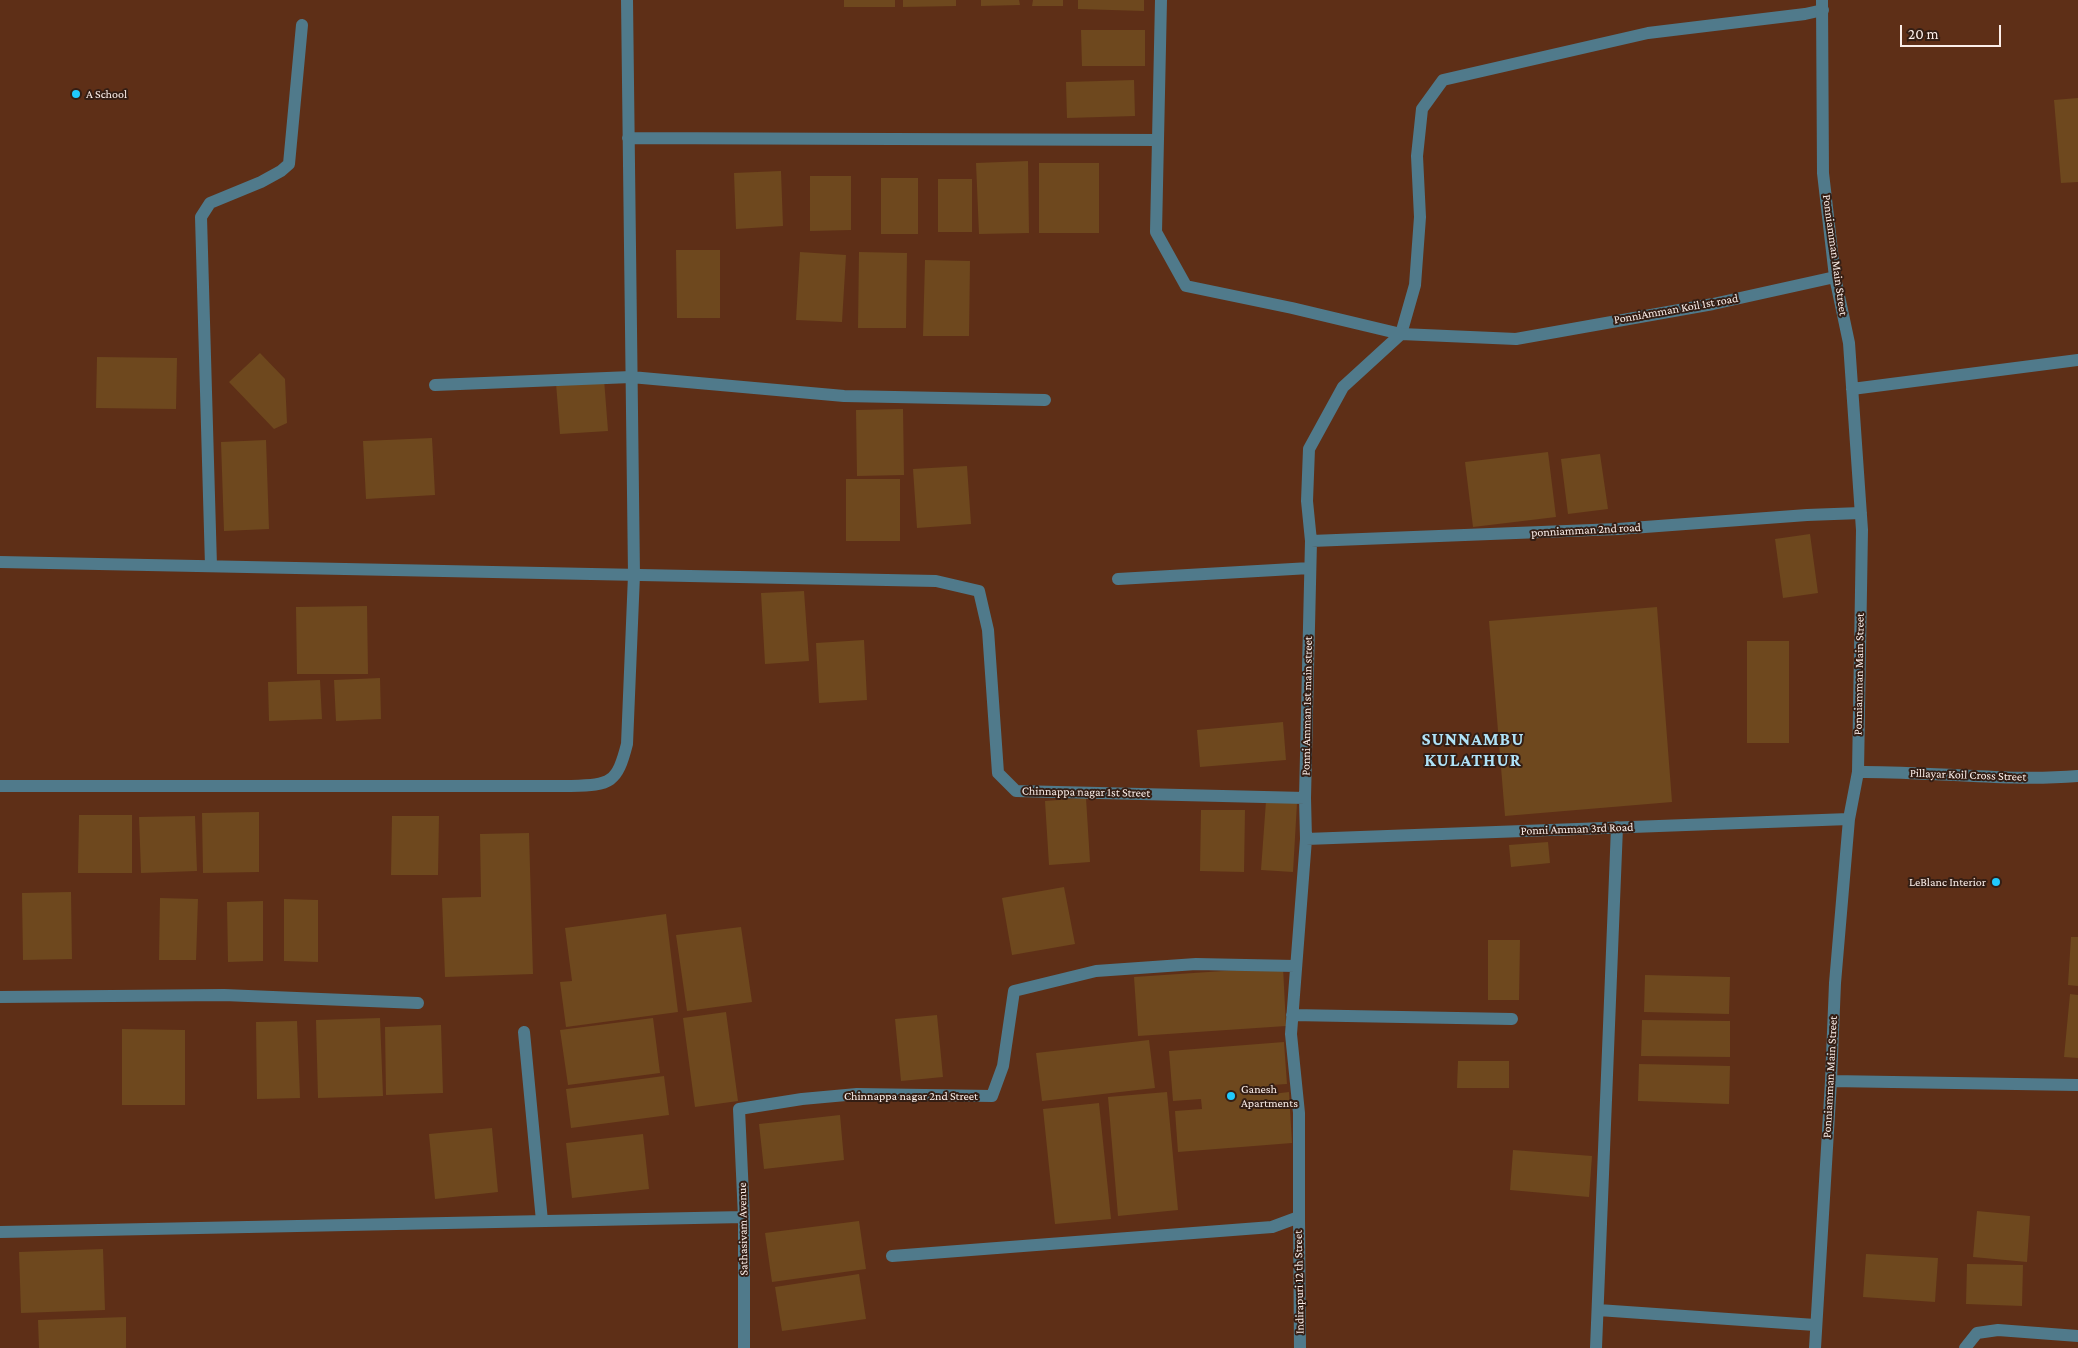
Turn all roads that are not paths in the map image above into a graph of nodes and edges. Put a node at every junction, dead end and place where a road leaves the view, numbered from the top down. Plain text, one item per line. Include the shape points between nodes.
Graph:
1 (627, 0) edge
2 (1161, 0) edge
3 (1822, 5) edge
4 (302, 25) dead end
5 (628, 138) junction
6 (1158, 140) junction
7 (1836, 277) junction
8 (1402, 334) junction
9 (2078, 360) edge
10 (631, 377) junction
11 (435, 385) dead end
12 (1852, 389) junction
13 (1045, 400) dead end
14 (1861, 513) junction
15 (1310, 541) junction
16 (0, 562) edge
17 (211, 566) junction
18 (1310, 568) junction
19 (634, 575) junction
20 (1118, 579) dead end
21 (1858, 772) junction
22 (2078, 776) edge
23 (0, 786) edge
24 (1305, 798) junction
25 (1849, 819) junction
26 (1617, 827) junction
27 (1306, 839) junction
28 (1295, 966) junction
29 (0, 997) edge
30 (418, 1003) dead end
31 (1292, 1015) junction
32 (1512, 1019) dead end
33 (524, 1032) dead end
34 (1831, 1081) junction
35 (2078, 1085) edge
36 (739, 1110) joint
37 (1299, 1113) joint
38 (744, 1217) junction
39 (1299, 1217) junction
40 (542, 1221) junction
41 (0, 1232) edge
42 (892, 1256) dead end
43 (1598, 1310) junction
44 (1815, 1325) junction
45 (2078, 1336) edge
46 (744, 1348) edge
47 (1300, 1348) edge
48 (1596, 1348) edge
49 (1815, 1348) edge
50 (1966, 1348) edge

1 - 5 street
2 - 6 street, PonniAmman Koil 1st road
3 - 7 street, Ponniamman Main Street via 1823,173
3 - 8 street via 1805,14 1648,33 1443,80 1422,109 1417,156 1420,217 1415,285
4 - 17 street via 289,164 261,182 210,203 201,217
5 - 6 street
5 - 10 street
6 - 8 street, PonniAmman Koil 1st road via 1156,232 1186,286
7 - 8 street, PonniAmman Koil 1st road via 1713,304 1516,339
7 - 12 street, Ponniamman Main Street via 1849,344
8 - 15 street, Ponni Amman 1st main street via 1343,387 1309,449 1307,501
9 - 12 street
10 - 11 street
10 - 13 street via 844,396
10 - 19 street
12 - 14 street, Ponniamman Main Street
14 - 15 street, ponniamman 2nd road via 1618,529
14 - 21 street, Ponniamman Main Street
15 - 18 street, Ponni Amman 1st main street
16 - 17 street
17 - 19 street
18 - 20 street
18 - 24 street, Ponni Amman 1st main street
19 - 23 street via 627,744 616,776 599,785
19 - 24 street, Chinnappa nagar 1st Street via 936,581 979,591 988,630 998,773 1016,791
21 - 22 street, Pillayar Koil Cross Street via 1958,777
21 - 25 street, Ponniamman Main Street
24 - 27 street, Ponni Amman 1st main street
25 - 26 street, Ponni Amman 3rd Road
25 - 34 street, Ponniamman Main Street via 1835,983
26 - 27 street, Ponni Amman 3rd Road
26 - 43 street
27 - 28 street, Ponni Amman 1st main street
28 - 31 street, Ponni Amman 1st main street
28 - 36 street, Chinnappa nagar 2nd Street via 1196,964 1096,971 1014,991 1003,1066 992,1096 857,1094
29 - 30 street via 224,995
31 - 32 street
31 - 37 street, Ponni Amman 1st main street
33 - 40 street
34 - 35 street
34 - 44 street, Ponniamman Main Street
36 - 38 street, Sathasivam Avenue
37 - 39 street, Indirapuri 12 th Street
38 - 40 street
38 - 46 street, Sathasivam Avenue
39 - 42 street via 1272,1227
39 - 47 street, Indirapuri 12 th Street
40 - 41 street
43 - 44 street
43 - 48 street
44 - 49 street, Ponniamman Main Street
45 - 50 street via 1998,1330 1977,1333

